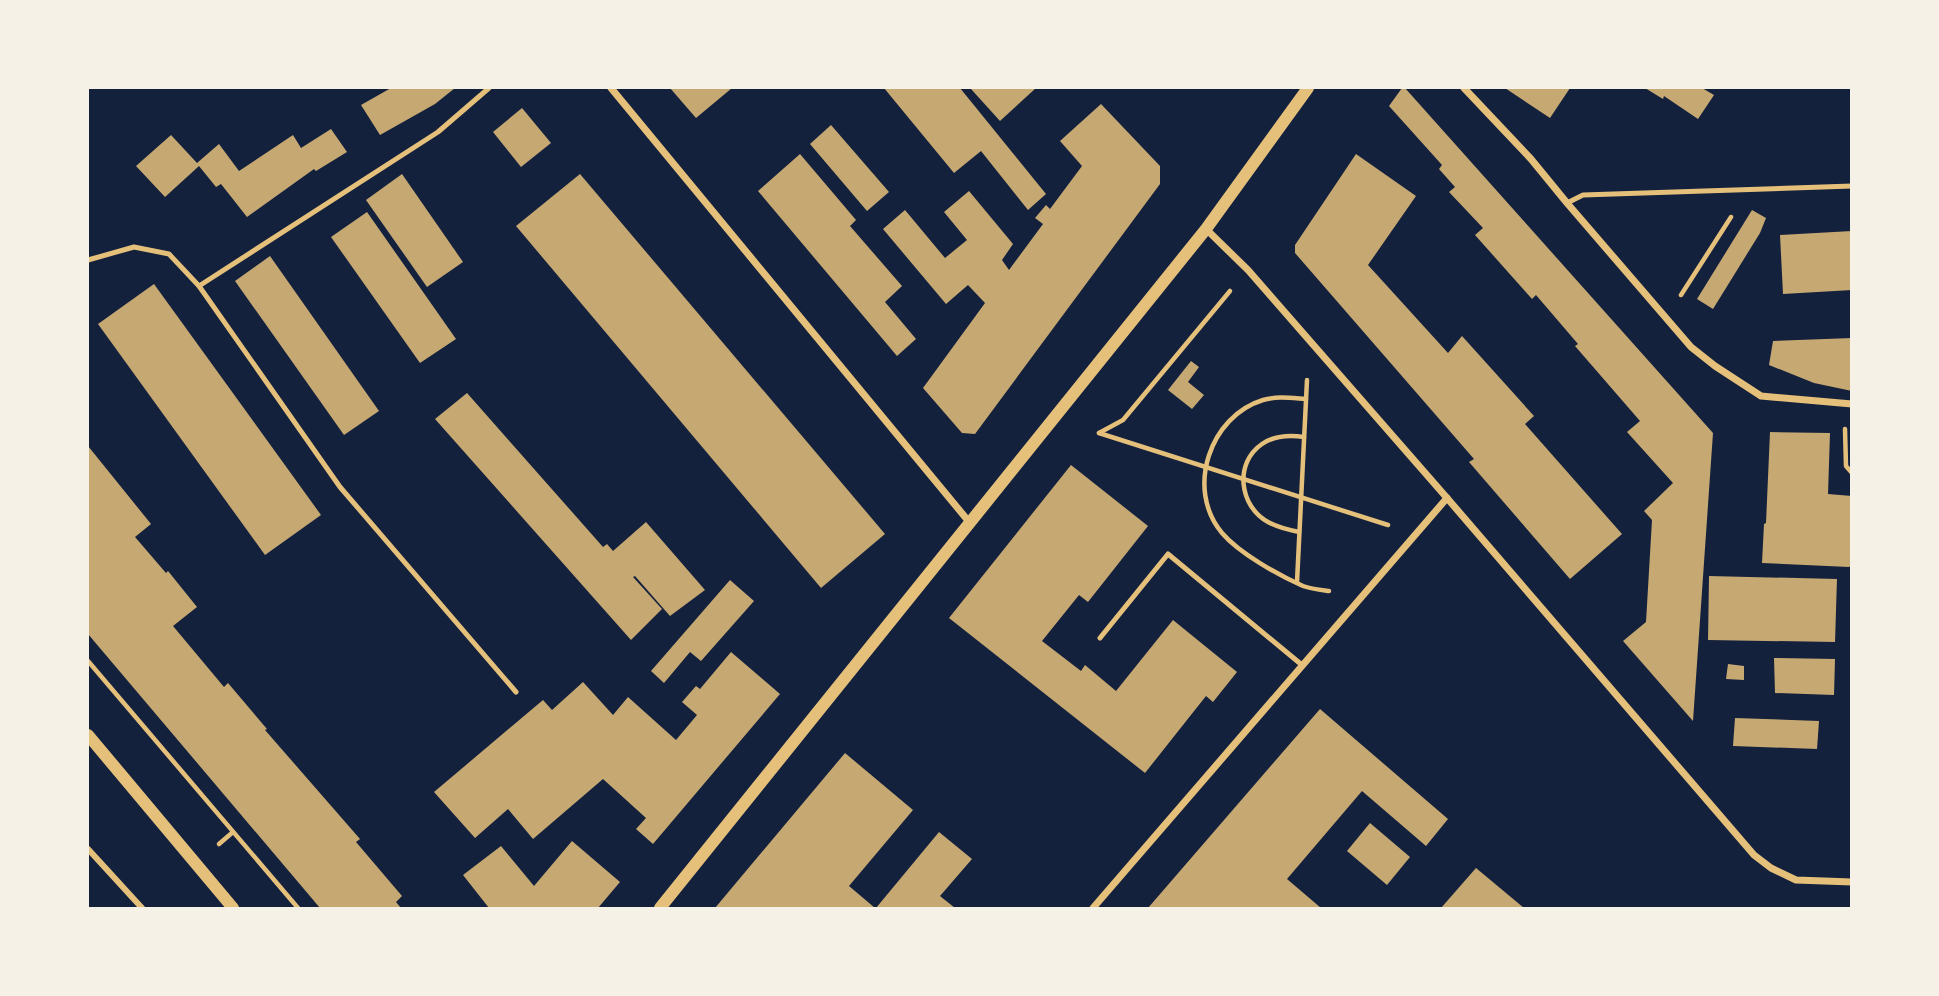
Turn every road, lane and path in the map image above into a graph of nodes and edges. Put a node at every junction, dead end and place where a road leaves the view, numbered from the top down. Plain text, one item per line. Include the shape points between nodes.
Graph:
1 (489, 88) edge
2 (611, 88) edge
3 (1308, 88) edge
4 (1464, 88) edge
5 (1852, 186) edge
6 (1749, 190) junction
7 (1567, 203) junction
8 (1206, 229) junction
9 (88, 260) edge
10 (200, 286) junction
11 (1238, 301) dead end
12 (1666, 318) junction
13 (1316, 389) dead end
14 (1306, 399) junction
15 (1848, 404) edge
16 (1304, 437) junction
17 (1849, 466) edge
18 (1205, 467) junction
19 (1852, 472) edge
20 (1243, 479) junction
21 (1301, 497) junction
22 (1447, 498) junction
23 (1397, 517) dead end
24 (971, 524) junction
25 (1390, 526) junction
26 (1299, 532) junction
27 (1382, 536) dead end
28 (1297, 582) junction
29 (1334, 592) dead end
30 (1100, 638) dead end
31 (88, 661) edge
32 (1302, 665) junction
33 (516, 692) dead end
34 (88, 735) edge
35 (233, 832) junction
36 (218, 845) dead end
37 (88, 849) edge
38 (1852, 882) edge
39 (142, 908) edge
40 (233, 908) edge
41 (298, 908) edge
42 (660, 908) edge
43 (1093, 908) edge

1 - 10 lane via 438,132
2 - 24 street
3 - 8 street
4 - 7 street
5 - 6 lane
6 - 7 lane via 1583,195
6 - 12 path
7 - 12 street
8 - 22 street via 1248,270
8 - 24 street
9 - 10 lane via 134,247 169,254
10 - 33 lane via 340,487
11 - 18 path via 1230,291 1124,420 1099,433
12 - 15 street via 1691,347 1762,396
13 - 14 path via 1307,379
14 - 16 path
14 - 18 path via 1277,397 1245,408 1220,432
15 - 17 path
16 - 20 path via 1289,435 1264,442 1246,463
16 - 21 path
17 - 19 path
18 - 20 path
18 - 28 path via 1209,509 1221,531 1244,554
20 - 21 path
20 - 26 path via 1245,496 1255,512 1266,522
21 - 25 path
21 - 26 path
22 - 32 street
22 - 38 street via 1754,855 1796,880
23 - 25 path
24 - 42 street
25 - 27 path
26 - 28 path
28 - 29 path
30 - 32 lane via 1168,554
31 - 35 path
32 - 43 street
34 - 40 street
35 - 36 path
35 - 41 path
37 - 39 street

